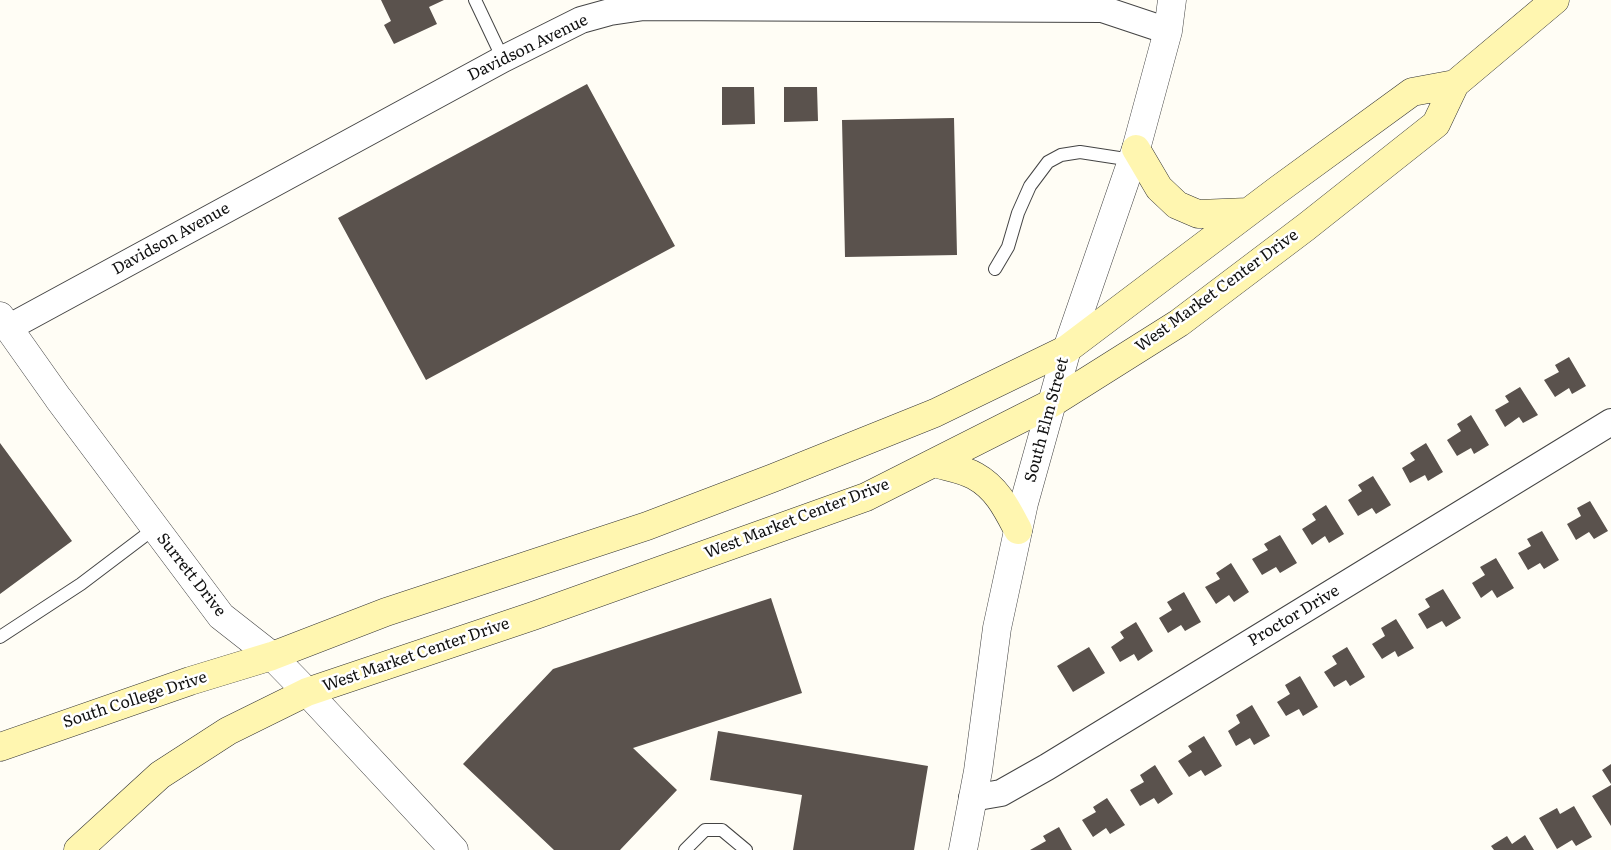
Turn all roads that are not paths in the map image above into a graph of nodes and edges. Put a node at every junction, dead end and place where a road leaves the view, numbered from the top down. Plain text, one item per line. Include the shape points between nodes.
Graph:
1 (475, 0) edge
2 (1172, 0) edge
3 (1555, 0) edge
4 (803, 4) edge
5 (1168, 31) junction
6 (503, 59) junction
7 (1454, 84) junction
8 (1134, 154) junction
9 (1248, 212) junction
10 (995, 269) dead end
11 (3, 325) edge
12 (1067, 349) junction
13 (1052, 403) junction
14 (1611, 422) edge
15 (934, 463) junction
16 (155, 528) junction
17 (1018, 530) junction
18 (0, 637) edge
19 (272, 656) junction
20 (307, 692) junction
21 (0, 747) edge
22 (972, 798) junction
23 (78, 850) edge
24 (454, 850) edge
25 (685, 850) edge
26 (746, 850) edge
27 (962, 850) edge

1 - 6 lane
2 - 5 street, South Elm Street
3 - 7 main road, West Market Center Drive
4 - 5 street, Davidson Avenue via 1102,9
4 - 6 street, Davidson Avenue via 644,7 610,12 581,20
5 - 8 street, South Elm Street
6 - 11 street, Davidson Avenue
7 - 9 main road, West Market Center Drive via 1412,92
7 - 13 main road, West Market Center Drive via 1436,124 1429,130 1179,323
8 - 9 main road via 1177,206 1198,214
8 - 10 lane via 1080,152 1061,155 1048,162 1030,186 1008,247
8 - 12 street, South Elm Street
9 - 12 main road, West Market Center Drive
11 - 16 street, Surrett Drive
12 - 13 street, South Elm Street
12 - 19 main road, West Market Center Drive via 935,413 773,478 647,526 386,612
13 - 15 main road, West Market Center Drive
13 - 17 street, South Elm Street
14 - 22 street, Proctor Drive via 1047,767 1001,794
15 - 17 main road via 974,476 994,490
15 - 20 main road, West Market Center Drive via 866,497 533,616
16 - 18 lane via 81,584
16 - 19 street, Surrett Drive via 222,616
17 - 22 street, South Elm Street via 997,628
19 - 20 street, Surrett Drive
19 - 21 main road, South College Drive via 180,684
20 - 23 main road, West Market Center Drive via 228,731 160,775
20 - 24 street, Surrett Drive
22 - 27 street, South Elm Street
25 - 26 lane via 705,830 722,830

